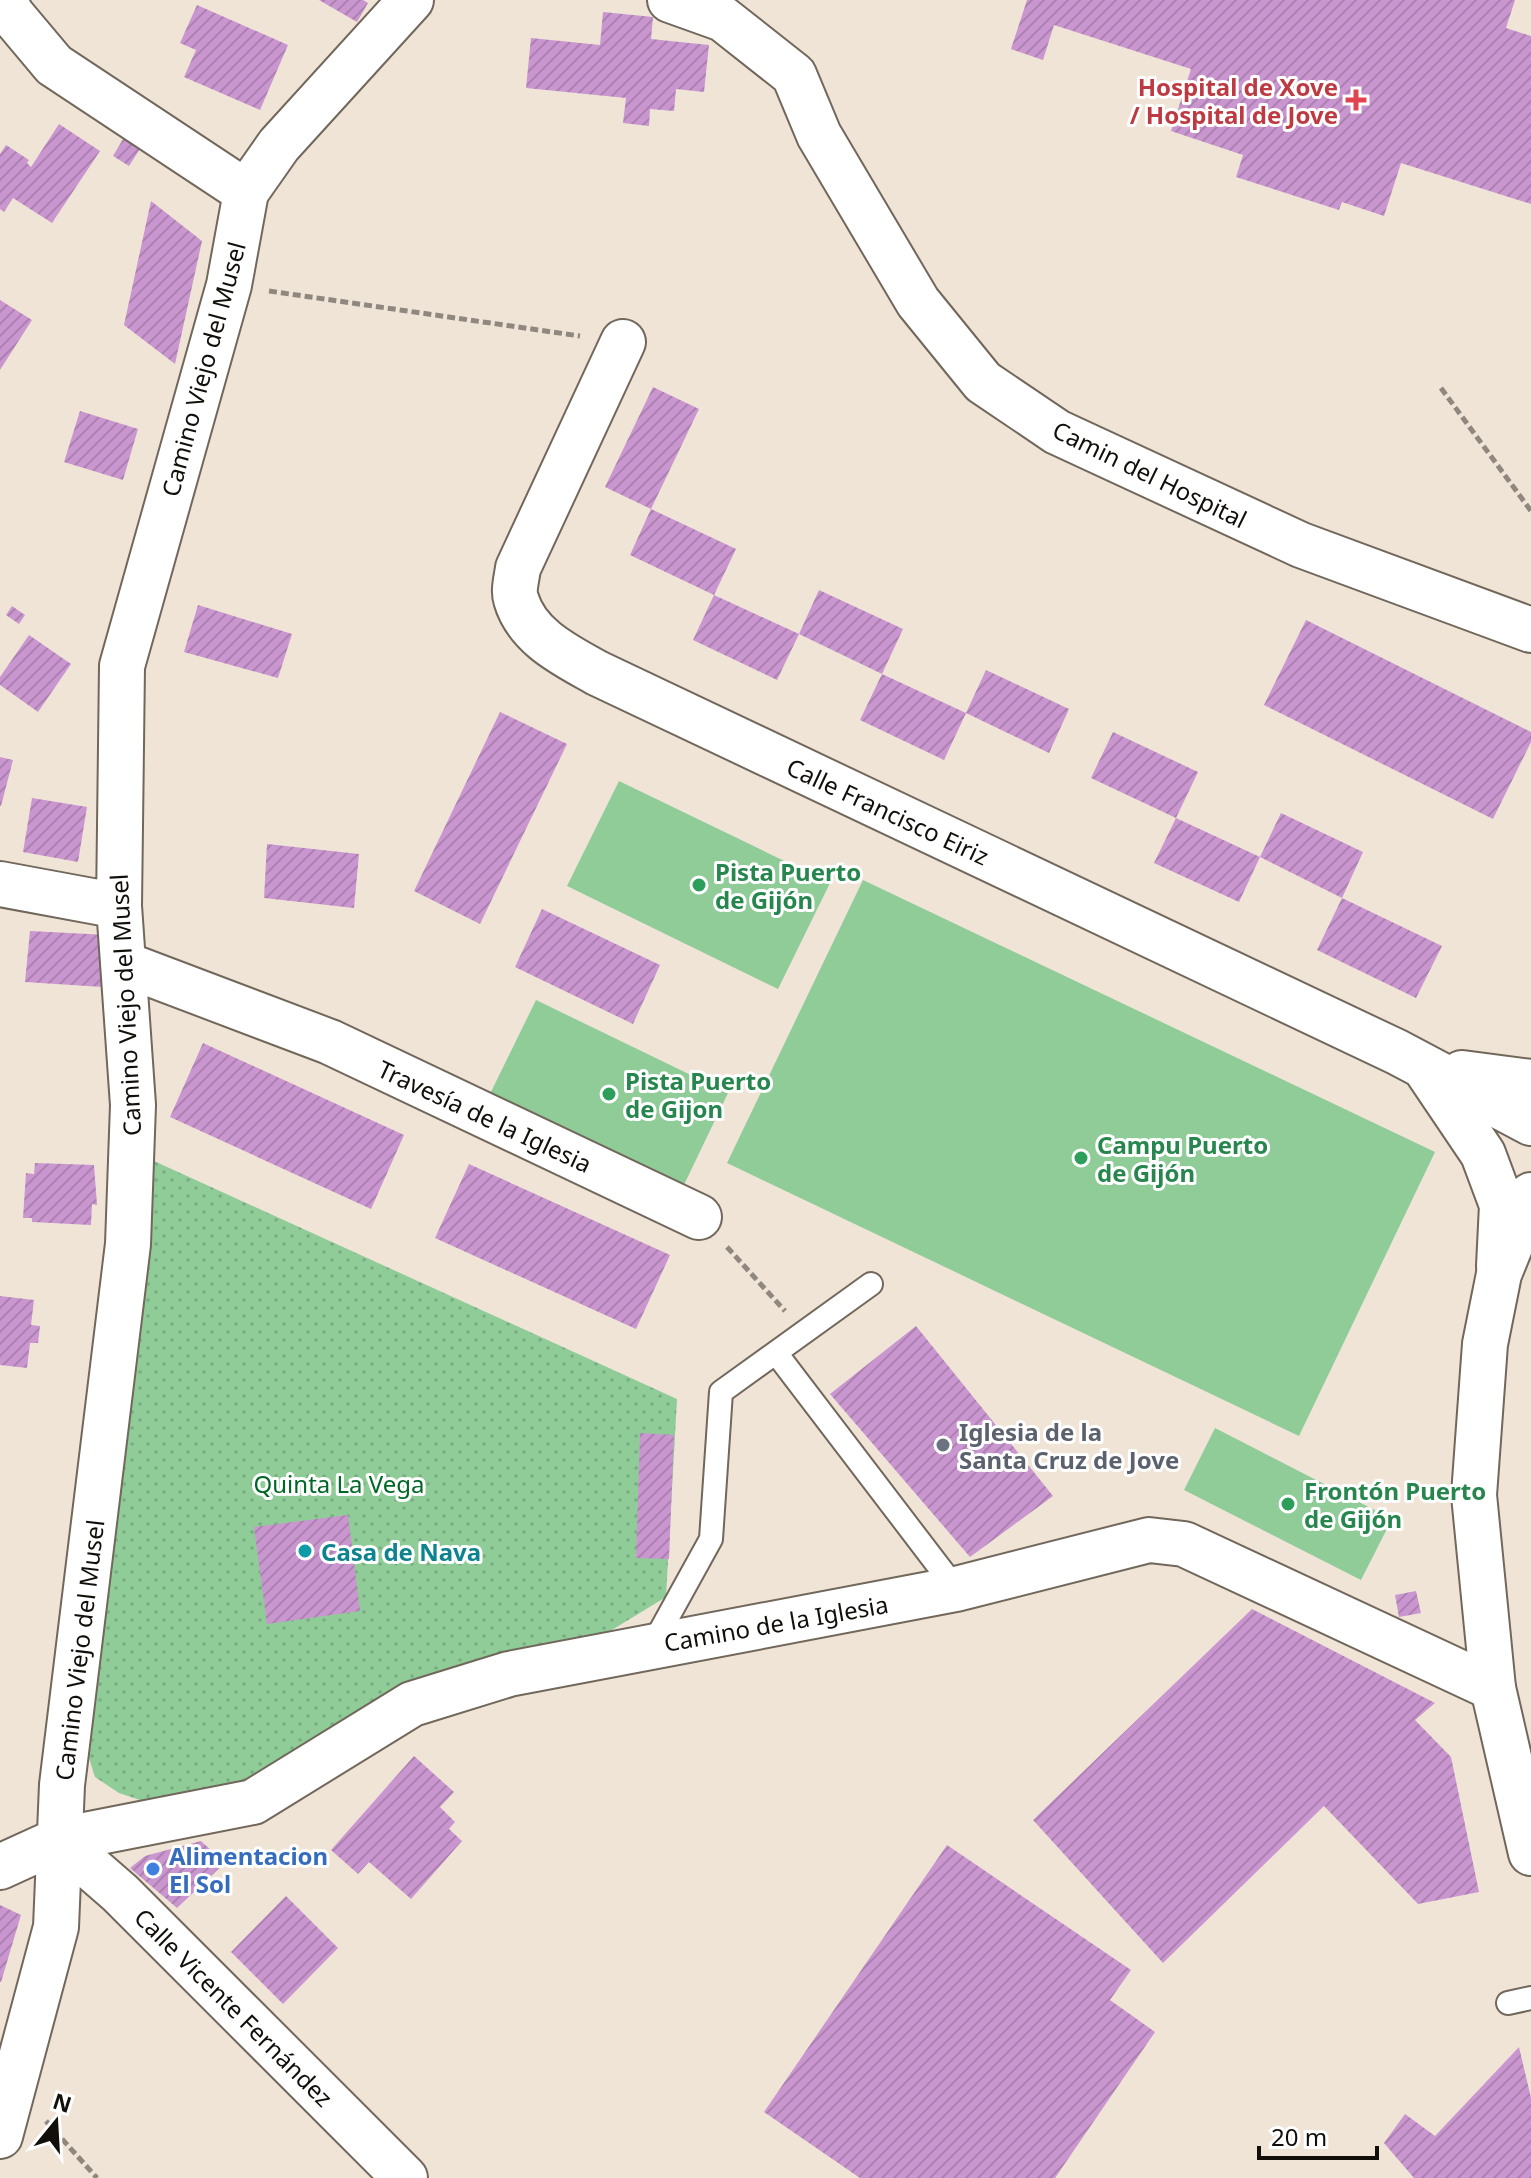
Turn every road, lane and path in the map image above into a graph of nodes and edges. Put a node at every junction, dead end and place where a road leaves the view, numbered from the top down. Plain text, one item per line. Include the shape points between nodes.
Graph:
1 (4, 0) edge
2 (411, 0) edge
3 (670, 0) edge
4 (246, 192) junction
5 (229, 285) junction
6 (623, 342) joint
7 (1441, 388) dead end
8 (1531, 511) edge
9 (1531, 630) edge
10 (0, 884) edge
11 (119, 906) junction
12 (124, 964) junction
13 (1424, 1066) junction
14 (1531, 1082) edge
15 (1531, 1123) edge
16 (1531, 1195) edge
17 (699, 1217) joint
18 (1499, 1274) junction
19 (871, 1284) dead end
20 (805, 1332) junction
21 (776, 1353) junction
22 (956, 1589) junction
23 (653, 1644) junction
24 (1493, 1688) junction
25 (59, 1840) junction
26 (1531, 1853) edge
27 (0, 1867) edge
28 (1531, 1998) edge
29 (1508, 2003) dead end
30 (15, 2088) junction
31 (0, 2136) edge
32 (97, 2178) edge
33 (405, 2178) edge

1 - 4 street via 54,65
2 - 4 street via 279,145
3 - 9 street, Camin del Hospital via 723,19 794,75 819,135 918,302 983,382 1057,432 1301,545
4 - 5 street, Camino Viejo del Musel
5 - 6 path
5 - 11 street, Camino Viejo del Musel via 122,666
6 - 13 street, Calle Francisco Eiriz via 518,568 515,597 529,624 552,648
7 - 8 path
10 - 11 street
11 - 12 street, Camino Viejo del Musel
12 - 17 street, Travesía de la Iglesia via 330,1042
12 - 25 street, Camino Viejo del Musel via 133,1105 128,1244
13 - 14 street
13 - 15 street, Calle Francisco Eiriz
13 - 18 street via 1483,1154 1502,1205
16 - 18 street
17 - 20 path
18 - 24 street via 1485,1344 1474,1495
19 - 20 lane
20 - 21 lane
21 - 22 lane
21 - 23 lane via 721,1392 711,1539
22 - 23 street, Camino de la Iglesia
22 - 24 street, Camino de la Iglesia via 1149,1540 1184,1544
23 - 25 street, Camino de la Iglesia via 509,1674 412,1704 253,1802
24 - 26 street
25 - 27 street, Camino de la Iglesia
25 - 30 street, Camino Viejo del Musel via 56,1927
25 - 33 street, Calle Vicente Fernández via 120,1893
28 - 29 lane
30 - 31 street, Camino Viejo del Musel
30 - 32 path

